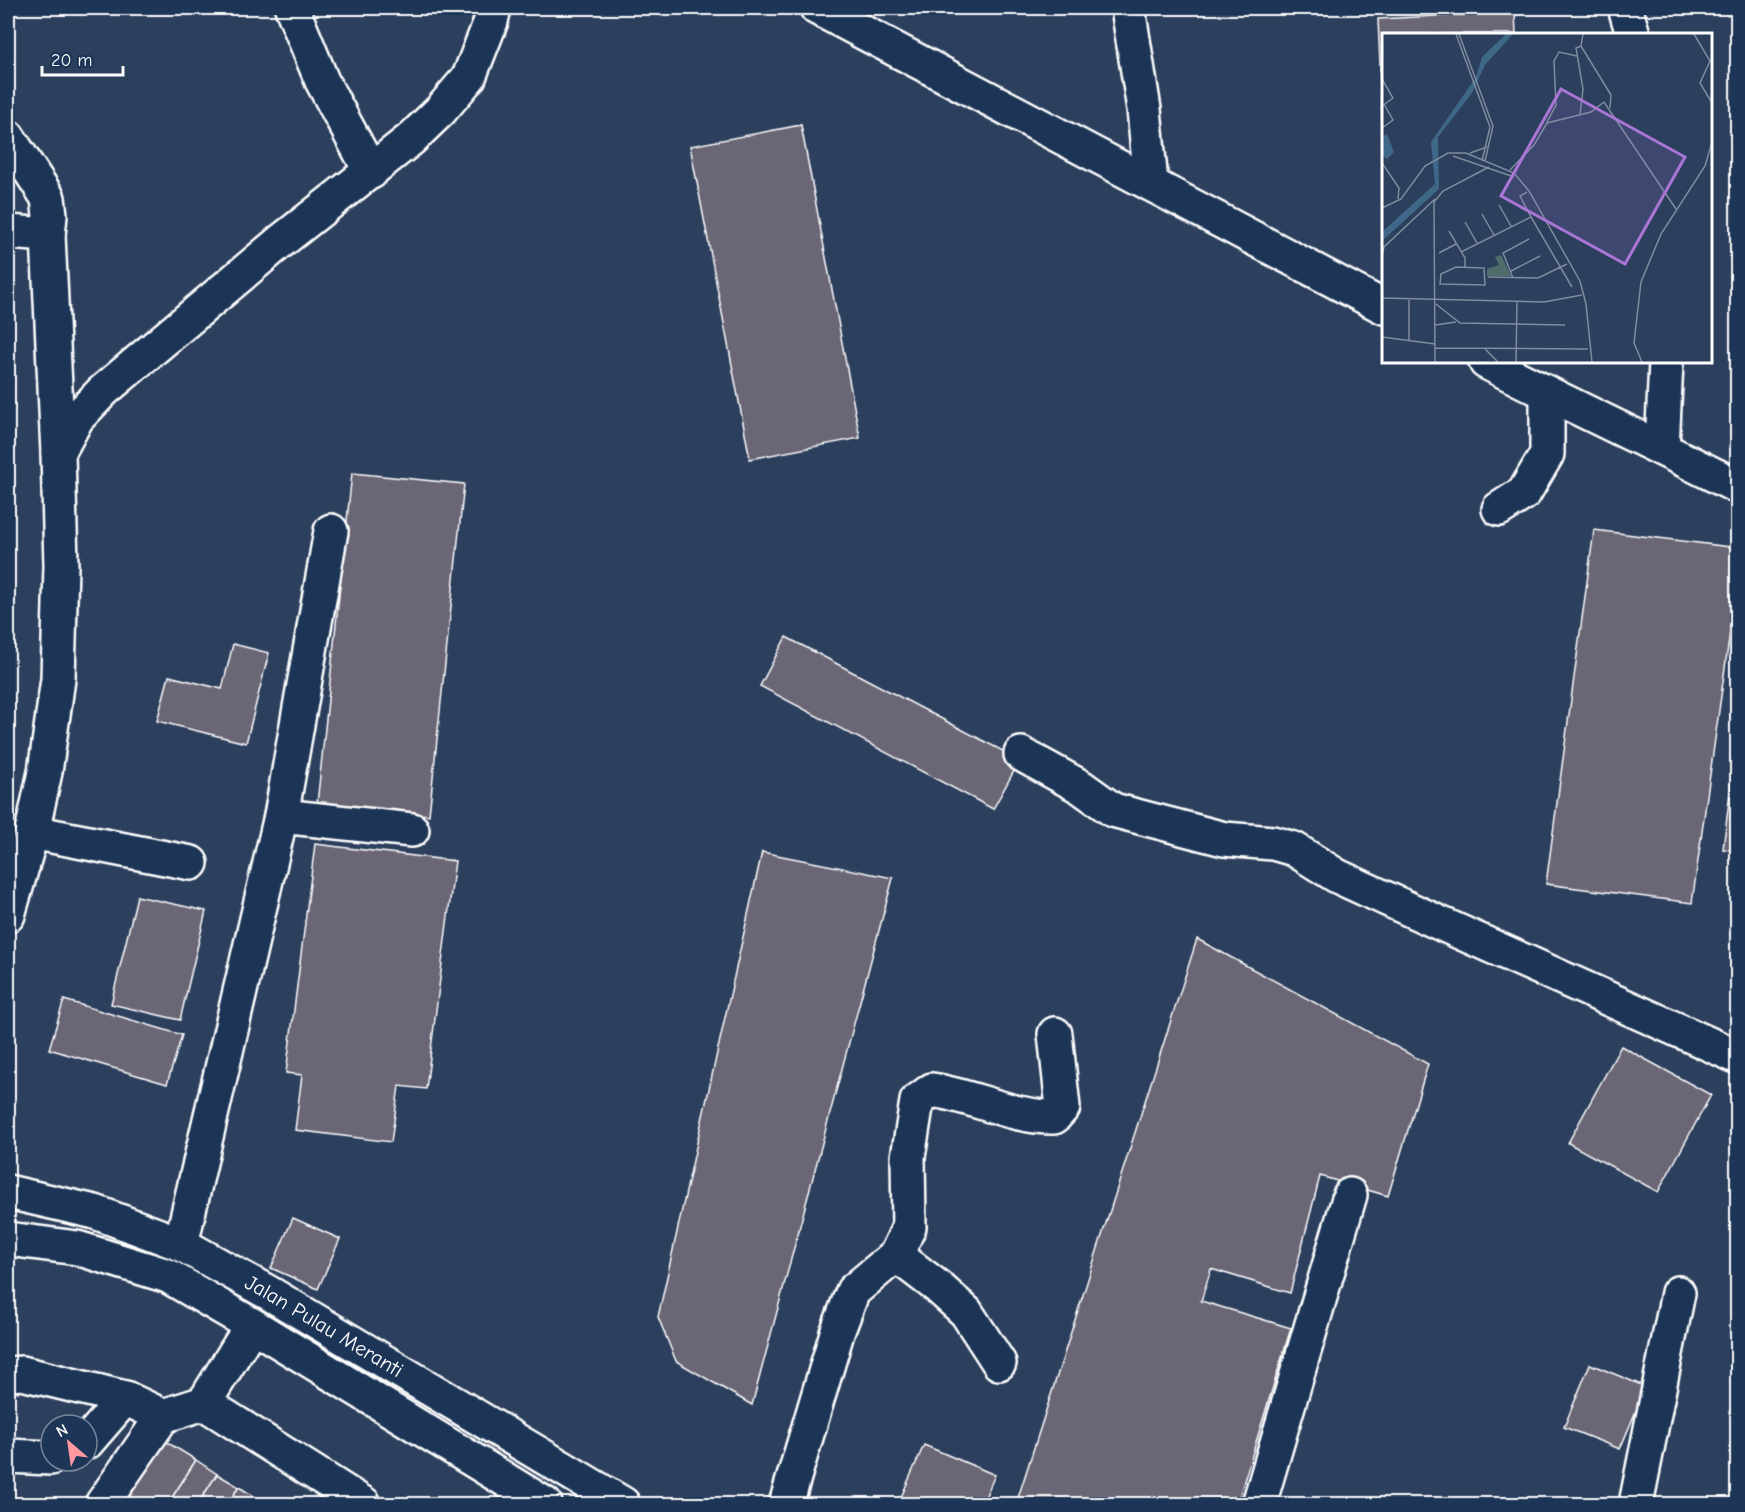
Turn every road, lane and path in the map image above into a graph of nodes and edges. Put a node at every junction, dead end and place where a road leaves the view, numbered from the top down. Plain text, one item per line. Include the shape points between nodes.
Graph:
1 (292, 8) edge
2 (494, 8) edge
3 (817, 8) edge
4 (1128, 8) edge
5 (1625, 8) edge
6 (852, 15) edge
7 (1633, 33) edge
8 (8, 136) edge
9 (372, 172) junction
10 (1151, 184) junction
11 (8, 232) edge
12 (48, 235) junction
13 (1382, 306) edge
14 (1488, 363) edge
15 (1666, 363) edge
16 (1547, 394) junction
17 (1662, 448) junction
18 (58, 453) junction
19 (1737, 487) edge
20 (1499, 509) dead end
21 (331, 531) dead end
22 (1022, 754) dead end
23 (281, 816) junction
24 (412, 830) dead end
25 (32, 832) junction
26 (191, 863) dead end
27 (8, 915) edge
28 (1055, 1034) dead end
29 (1737, 1056) edge
30 (8, 1192) edge
31 (1350, 1195) dead end
32 (8, 1239) edge
33 (181, 1244) junction
34 (896, 1255) junction
35 (1678, 1293) dead end
36 (252, 1325) junction
37 (999, 1364) dead end
38 (8, 1374) edge
39 (125, 1398) junction
40 (204, 1403) junction
41 (163, 1416) junction
42 (99, 1428) edge
43 (8, 1456) edge
44 (39, 1457) edge
45 (102, 1504) edge
46 (364, 1504) edge
47 (544, 1504) edge
48 (623, 1504) edge
49 (786, 1504) edge
50 (1259, 1504) edge
51 (1636, 1504) edge

1 - 9 street via 322,81
2 - 9 street via 469,77 440,111
3 - 6 street
4 - 10 street
5 - 7 street
6 - 10 street
8 - 12 street via 48,198
9 - 18 street via 280,242 104,391 77,418
10 - 13 street
11 - 12 street
12 - 18 street
14 - 16 street
15 - 17 street
16 - 17 street
16 - 20 street via 1547,454 1524,493
17 - 19 street
18 - 25 street via 58,679
21 - 23 street
22 - 29 street via 1113,810 1224,839 1294,849 1337,876
23 - 24 street
23 - 33 street
25 - 26 street
25 - 27 street
28 - 34 street via 1063,1107 1054,1118 1036,1118 932,1090 917,1101 908,1157 909,1227
30 - 33 street, Jalan Pulau Meranti via 95,1212
31 - 50 street
32 - 36 street, Jalan Pulau Meranti via 77,1248 168,1276
33 - 48 street, Jalan Pulau Meranti
34 - 37 street via 966,1312
34 - 49 street via 853,1291
35 - 51 street
36 - 40 street
36 - 47 street, Jalan Pulau Meranti
38 - 39 street via 22,1373
39 - 41 street
39 - 42 street
40 - 41 street
40 - 46 street
41 - 45 street
43 - 44 street

